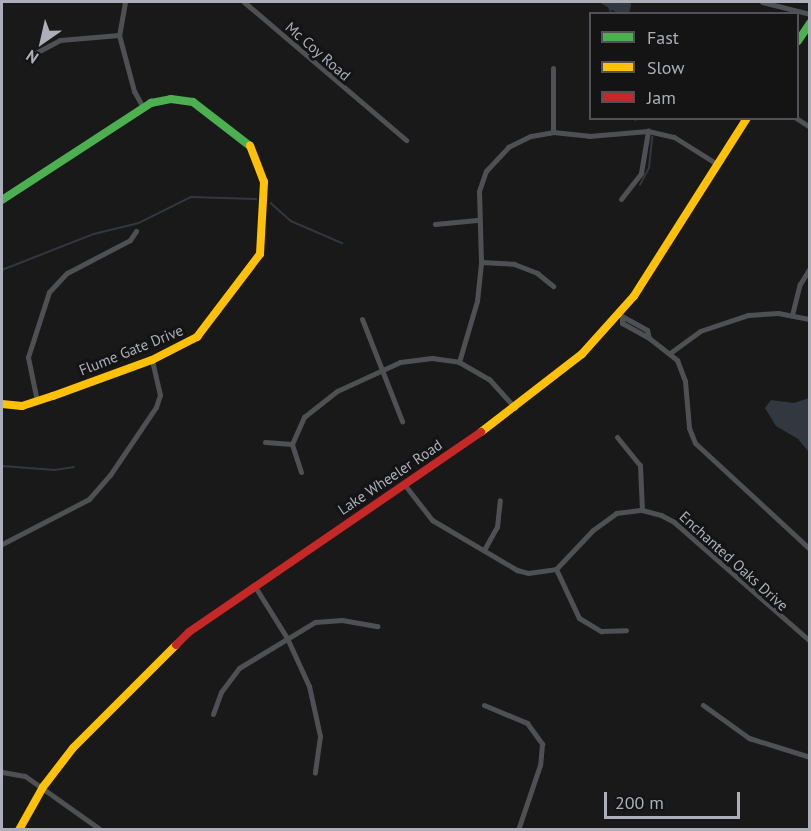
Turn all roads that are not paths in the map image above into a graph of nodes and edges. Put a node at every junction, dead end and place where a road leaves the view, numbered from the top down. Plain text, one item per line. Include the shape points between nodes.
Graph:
1 (125, 2) edge
2 (244, 2) edge
3 (762, 2) edge
4 (810, 14) edge
5 (810, 23) edge
6 (119, 35) junction
7 (799, 40) edge
8 (30, 56) dead end
9 (553, 68) dead end
10 (143, 107) junction
11 (746, 120) edge
12 (648, 131) junction
13 (553, 132) junction
14 (406, 140) dead end
15 (717, 164) junction
16 (621, 199) dead end
17 (2, 200) edge
18 (477, 220) junction
19 (435, 224) dead end
20 (135, 231) dead end
21 (481, 262) junction
22 (810, 268) edge
23 (553, 286) dead end
24 (792, 315) junction
25 (621, 316) junction
26 (362, 319) dead end
27 (810, 319) edge
28 (670, 353) junction
29 (152, 360) junction
30 (459, 362) junction
31 (381, 368) junction
32 (37, 401) junction
33 (2, 404) edge
34 (515, 408) junction
35 (402, 421) dead end
36 (617, 437) dead end
37 (266, 442) dead end
38 (292, 444) junction
39 (301, 472) dead end
40 (404, 484) junction
41 (500, 501) dead end
42 (642, 510) junction
43 (2, 544) edge
44 (810, 549) edge
45 (484, 550) junction
46 (556, 569) junction
47 (254, 585) junction
48 (377, 626) dead end
49 (626, 630) dead end
50 (287, 638) junction
51 (810, 640) edge
52 (484, 705) dead end
53 (703, 705) dead end
54 (213, 714) dead end
55 (810, 757) edge
56 (2, 772) edge
57 (315, 773) dead end
58 (44, 787) junction
59 (19, 830) edge
60 (101, 830) edge
61 (518, 830) edge

1 - 6 street
2 - 14 street, Mc Coy Road
3 - 4 street
5 - 7 street
6 - 8 street via 60,40
6 - 10 street via 134,90
9 - 13 street
10 - 17 street, Flume Gate Drive
10 - 29 street, Flume Gate Drive via 171,99 193,102 245,140 255,152 264,182 260,254 252,267 197,337
11 - 15 street, Lake Wheeler Road
12 - 13 street via 588,136
12 - 15 street via 674,137
12 - 16 street via 641,172
13 - 18 street via 522,139 493,162 479,191
15 - 25 street, Lake Wheeler Road
18 - 19 street
18 - 21 street
20 - 32 street via 130,240 67,273 49,292 28,357
21 - 23 street via 514,264 537,273
21 - 30 street via 475,315
22 - 24 street via 800,284
24 - 27 street
24 - 28 street via 748,315 720,322
25 - 28 street via 647,330 649,338
25 - 34 street, Lake Wheeler Road via 582,354
26 - 31 street
28 - 44 street via 683,375 689,428 695,443
29 - 32 street, Flume Gate Drive
29 - 43 street via 160,395 156,407 110,475 89,499
30 - 31 street via 419,358
30 - 34 street via 489,379
31 - 35 street
31 - 38 street via 311,409
32 - 33 street, Flume Gate Drive via 22,406
34 - 40 street, Lake Wheeler Road
36 - 42 street via 640,465
37 - 38 street
38 - 39 street
40 - 45 street via 432,520
40 - 47 street, Lake Wheeler Road
41 - 45 street via 497,527
42 - 46 street via 616,513 604,520
42 - 51 street, Enchanted Oaks Drive via 674,522
45 - 46 street via 517,570
46 - 49 street via 579,618 601,631
47 - 50 street
47 - 58 street, Lake Wheeler Road via 189,632 107,711
48 - 50 street via 342,620 315,622
50 - 54 street via 239,668 221,692
50 - 57 street via 309,686 319,723
52 - 61 street via 527,723 542,744 540,765
53 - 55 street via 749,738
56 - 58 street via 25,776
58 - 59 street, Lake Wheeler Road
58 - 60 street

